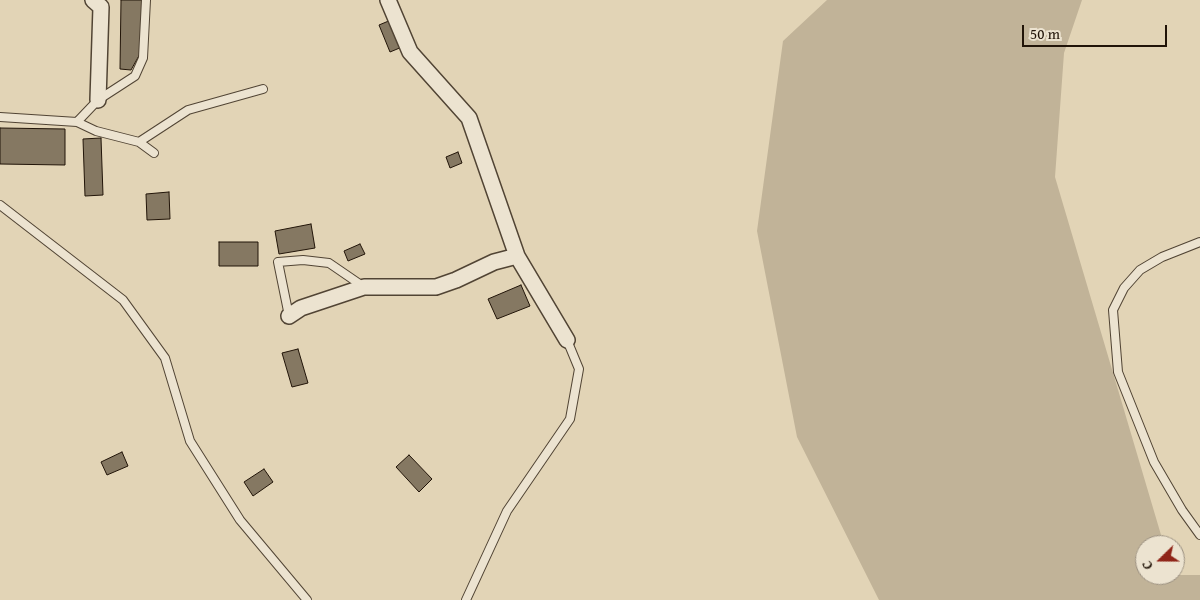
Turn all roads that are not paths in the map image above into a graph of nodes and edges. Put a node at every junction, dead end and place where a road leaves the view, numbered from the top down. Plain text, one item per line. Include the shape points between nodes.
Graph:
1 (146, 0) edge
2 (388, 0) edge
3 (98, 2) edge
4 (263, 89) dead end
5 (98, 100) junction
6 (0, 116) edge
7 (78, 122) junction
8 (139, 142) junction
9 (154, 153) dead end
10 (0, 205) edge
11 (1200, 242) edge
12 (517, 256) junction
13 (364, 287) junction
14 (289, 316) joint
15 (567, 340) joint
16 (1200, 535) edge
17 (307, 600) edge
18 (466, 600) edge

1 - 5 lane via 143,58 135,76
2 - 12 street via 410,52 469,118
3 - 5 street
4 - 8 lane via 188,110
5 - 7 lane
6 - 7 lane
7 - 8 lane via 96,131
8 - 9 lane
10 - 17 lane via 123,300 165,358 190,441 240,520
11 - 16 lane via 1140,270 1124,288 1113,310 1118,372 1154,462
12 - 13 street via 494,262 436,287
12 - 15 street
13 - 14 street via 301,308
13 - 14 lane via 329,263 278,262
15 - 18 lane via 578,369 570,418 507,511

